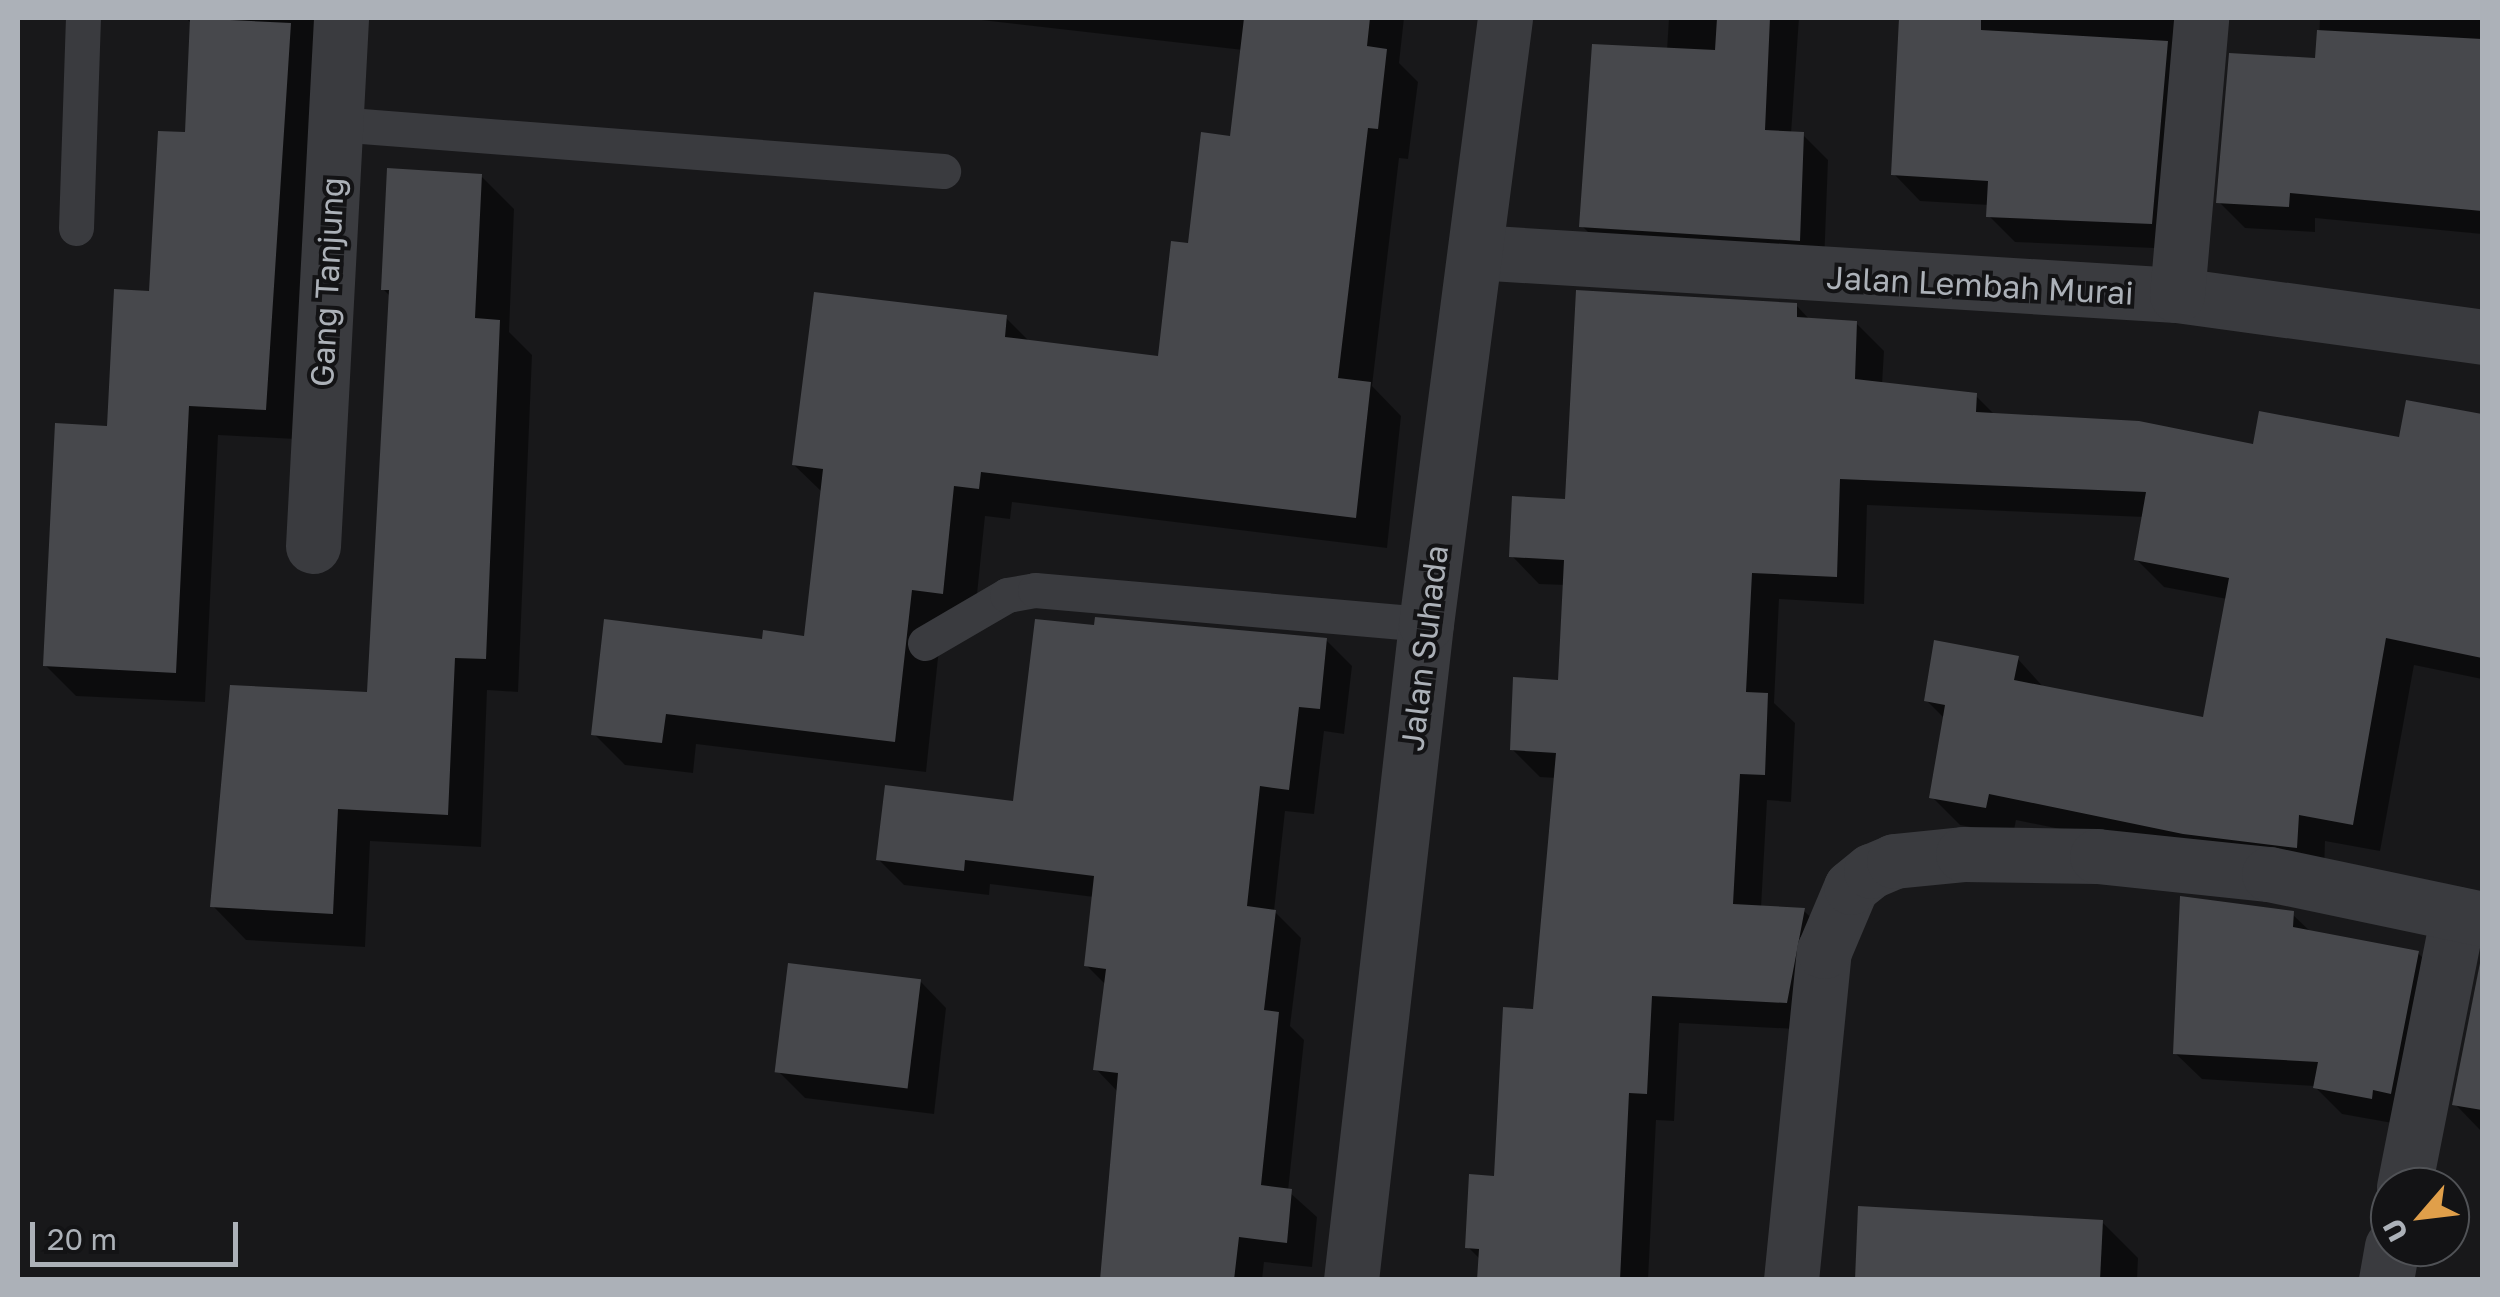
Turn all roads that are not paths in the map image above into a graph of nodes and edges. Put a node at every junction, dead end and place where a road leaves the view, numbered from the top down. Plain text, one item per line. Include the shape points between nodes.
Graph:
1 (83, 18) edge
2 (342, 18) edge
3 (1505, 18) edge
4 (2201, 18) edge
5 (336, 124) junction
6 (943, 170) dead end
7 (76, 228) dead end
8 (1475, 252) junction
9 (2177, 296) junction
10 (2482, 336) edge
11 (313, 546) dead end
12 (1426, 624) junction
13 (925, 643) dead end
14 (2470, 917) edge
15 (2409, 1167) edge
16 (1352, 1280) edge
17 (1791, 1280) edge

1 - 7 lane
2 - 5 street, Gang Tanjung
3 - 8 street, Jalan Suhada
4 - 9 street
5 - 6 lane
5 - 11 street, Gang Tanjung
8 - 9 street, Jalan Lembah Murai
8 - 12 street, Jalan Suhada
9 - 10 street, Jalan Lembah Murai
12 - 13 lane via 1035,590 1007,596
12 - 16 street, Jalan Suhada
14 - 15 street
14 - 17 street via 2269,874 2098,856 1963,854 1894,861 1870,871 1851,886 1824,951

